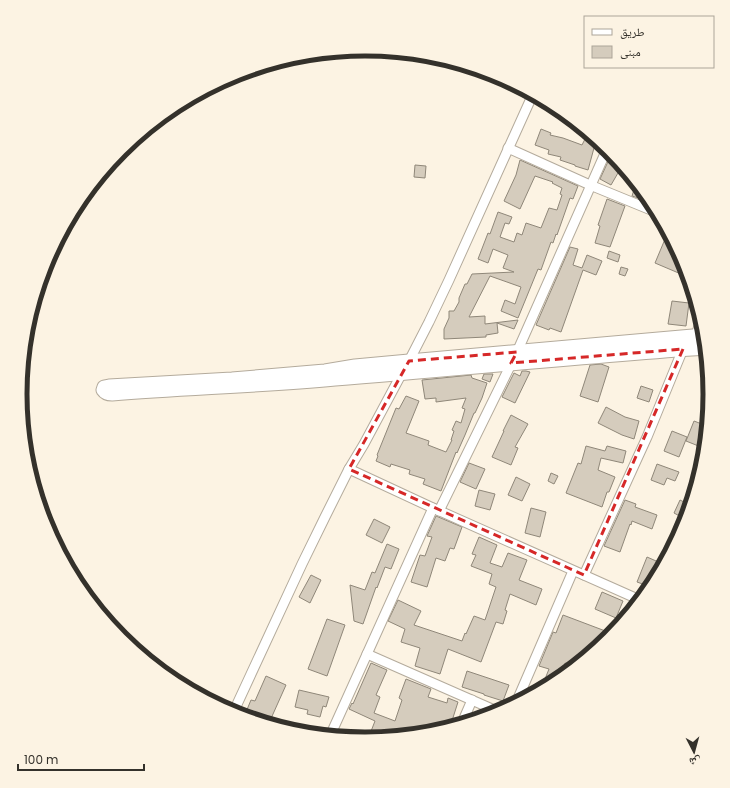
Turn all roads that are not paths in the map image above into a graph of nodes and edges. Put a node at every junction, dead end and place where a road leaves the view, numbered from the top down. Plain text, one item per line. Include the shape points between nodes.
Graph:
1 (531, 99) edge
2 (508, 148) junction
3 (604, 155) edge
4 (590, 185) junction
5 (648, 209) edge
6 (698, 336) edge
7 (700, 348) edge
8 (683, 349) junction
9 (517, 352) junction
10 (409, 361) junction
11 (511, 364) junction
12 (402, 373) junction
13 (349, 469) junction
14 (436, 510) junction
15 (573, 570) junction
16 (584, 575) junction
17 (635, 598) edge
18 (367, 654) junction
19 (524, 692) edge
20 (472, 700) junction
21 (236, 706) edge
22 (490, 708) edge
23 (465, 717) edge
24 (333, 730) edge

1 - 2 street
2 - 4 street
2 - 10 street via 449,280
3 - 4 street
4 - 5 street
4 - 9 street
6 - 9 street
7 - 8 street
8 - 11 street
8 - 16 street via 647,437
9 - 10 street
9 - 11 street
10 - 12 street
10 - 12 street via 232,379 109,386 103,390 112,394
11 - 12 street
11 - 14 street
12 - 13 street
13 - 14 street
13 - 21 street
14 - 15 street
14 - 18 street
15 - 16 street
15 - 19 street
16 - 17 street
18 - 20 street
18 - 24 street
20 - 22 street
20 - 23 street

